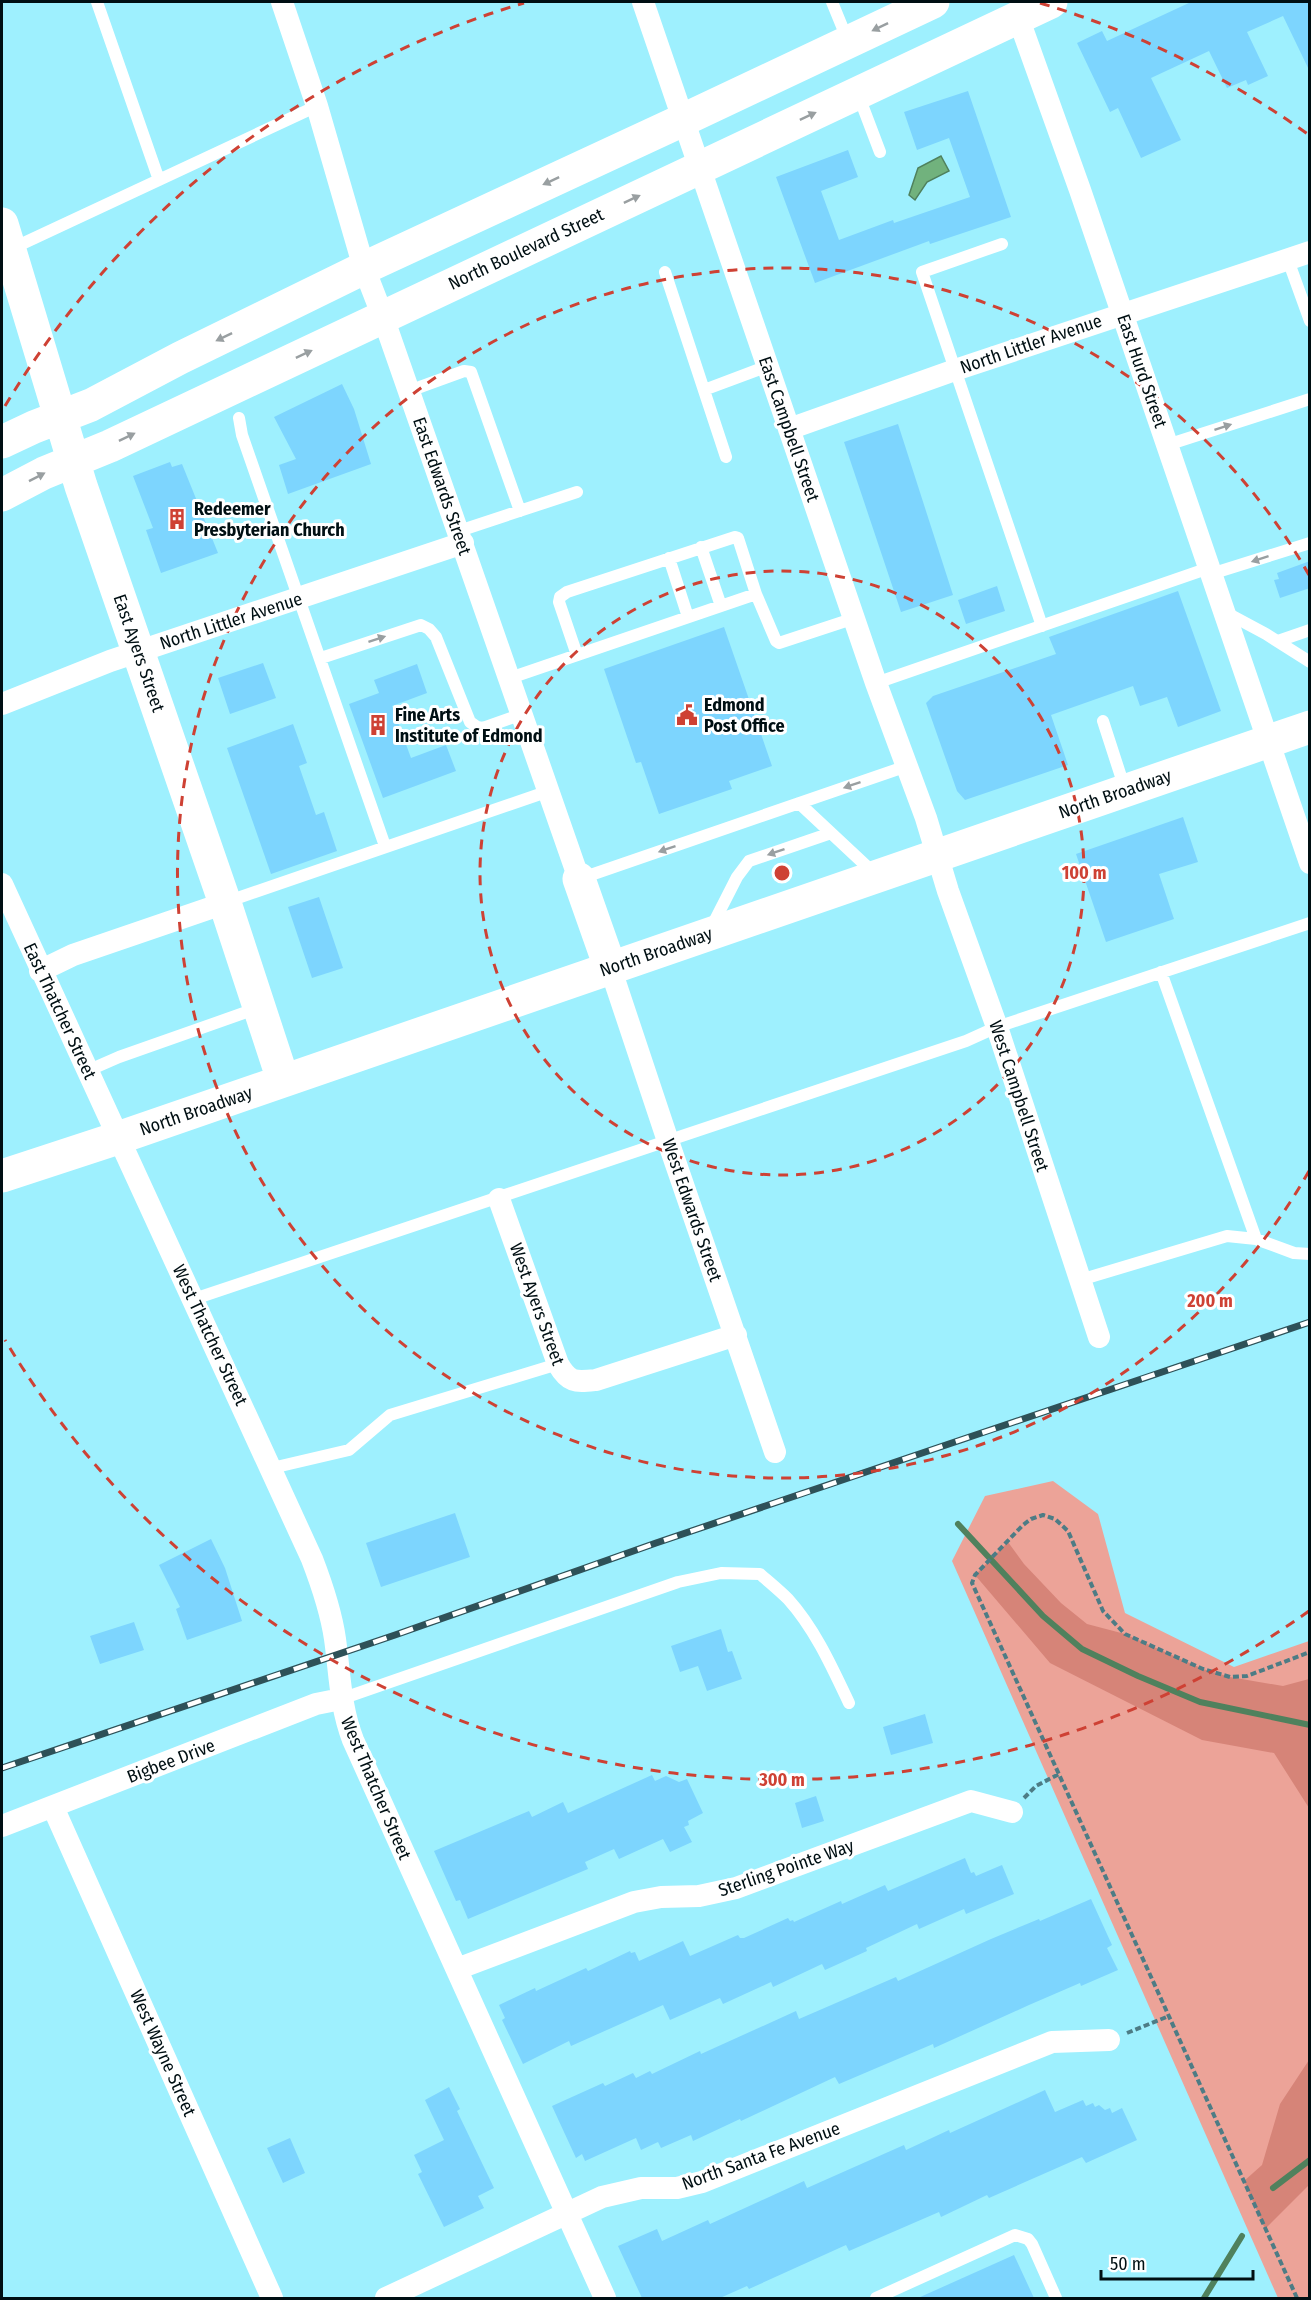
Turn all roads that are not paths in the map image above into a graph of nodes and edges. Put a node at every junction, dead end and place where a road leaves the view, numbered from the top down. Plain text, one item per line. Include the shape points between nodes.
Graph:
1 (97, 2) edge
2 (282, 2) edge
3 (643, 2) edge
4 (832, 2) edge
5 (933, 2) edge
6 (1051, 2) edge
7 (1016, 9) edge
8 (848, 42) junction
9 (857, 93) junction
10 (317, 106) junction
11 (683, 120) junction
12 (880, 152) dead end
13 (699, 167) junction
14 (159, 180) junction
15 (5, 237) edge
16 (1002, 244) dead end
17 (1310, 252) edge
18 (1288, 260) junction
19 (364, 268) junction
20 (665, 272) dead end
21 (1307, 307) edge
22 (1122, 313) junction
23 (383, 317) junction
24 (1310, 321) edge
25 (768, 366) junction
26 (955, 370) junction
27 (704, 390) junction
28 (409, 391) junction
29 (1310, 399) edge
30 (60, 417) junction
31 (239, 418) dead end
32 (789, 429) junction
33 (2, 442) edge
34 (1167, 445) junction
35 (726, 457) dead end
36 (74, 460) junction
37 (577, 492) dead end
38 (2, 495) edge
39 (520, 511) junction
40 (461, 537) junction
41 (1310, 543) edge
42 (701, 547) junction
43 (669, 558) junction
44 (1210, 572) junction
45 (756, 594) junction
46 (300, 598) junction
47 (721, 606) junction
48 (1224, 612) junction
49 (688, 617) junction
50 (855, 618) junction
51 (1042, 626) junction
52 (1310, 630) edge
53 (1278, 641) junction
54 (138, 651) junction
55 (577, 655) junction
56 (321, 658) junction
57 (1310, 662) edge
58 (510, 678) junction
59 (876, 683) junction
60 (2, 704) edge
61 (522, 714) junction
62 (1103, 721) dead end
63 (1310, 727) edge
64 (1269, 741) junction
65 (907, 766) junction
66 (1125, 790) junction
67 (549, 791) junction
68 (799, 803) junction
69 (831, 833) junction
70 (385, 846) junction
71 (937, 855) junction
72 (1310, 863) edge
73 (876, 876) junction
74 (579, 879) junction
75 (2, 884) edge
76 (225, 903) junction
77 (1310, 923) edge
78 (707, 934) junction
79 (610, 967) junction
80 (40, 971) junction
81 (1161, 972) junction
82 (259, 1008) junction
83 (997, 1027) junction
84 (87, 1071) junction
85 (284, 1080) junction
86 (118, 1138) junction
87 (668, 1142) junction
88 (2, 1176) edge
89 (499, 1199) junction
90 (1256, 1239) junction
91 (1310, 1254) edge
92 (1080, 1280) junction
93 (194, 1299) junction
94 (736, 1335) junction
95 (1099, 1337) dead end
96 (558, 1364) junction
97 (776, 1452) dead end
98 (272, 1468) junction
99 (341, 1699) junction
100 (849, 1703) dead end
101 (53, 1807) junction
102 (1012, 1812) road end
103 (2, 1826) edge
104 (457, 1969) junction
105 (1109, 2040) road end
106 (566, 2214) junction
107 (272, 2298) edge
108 (386, 2298) edge
109 (605, 2298) edge
110 (876, 2298) edge
111 (1056, 2298) edge

1 - 14 lane
2 - 10 street, East Edwards Street
3 - 11 street, East Campbell Street
4 - 8 lane
5 -> 8 main road
6 - 7 main road, North Boulevard Street
7 - 9 main road, North Boulevard Street
7 - 22 street, East Hurd Street
8 - 11 main road
9 - 12 lane
13 -> 9 main road, North Boulevard Street
10 - 14 lane
10 - 19 street, East Edwards Street
11 - 13 street, East Campbell Street
11 -> 19 main road
23 -> 13 main road, North Boulevard Street
13 - 25 street, East Campbell Street
14 - 15 lane
15 - 30 main road, East Ayers Street
16 - 26 lane via 922,272
17 - 18 street, North Littler Avenue
18 - 21 lane
18 - 22 street, North Littler Avenue
19 - 23 street, East Edwards Street
19 -> 30 main road
20 - 27 lane
21 - 24 lane
22 - 26 street, North Littler Avenue
22 - 34 street, East Hurd Street
23 - 28 street, East Edwards Street
36 -> 23 main road, North Boulevard Street
25 - 27 lane
25 - 32 street, East Campbell Street
26 - 32 street, North Littler Avenue
26 - 51 lane
27 - 35 lane
28 - 39 lane via 464,371 471,372
28 - 40 street, East Edwards Street
34 -> 29 lane
30 - 33 main road
30 - 36 main road, East Ayers Street
31 - 46 lane
32 - 50 street, East Campbell Street
34 - 44 street, East Hurd Street
38 -> 36 main road, North Boulevard Street
36 - 54 main road, East Ayers Street
37 - 39 lane
39 - 40 lane
40 - 46 street, North Littler Avenue
40 - 58 street, East Edwards Street
41 -> 44 lane
42 - 43 lane
42 - 45 lane via 738,538
42 - 47 lane
43 - 49 lane
43 - 55 lane via 562,594 559,602
44 - 48 street, East Hurd Street
44 - 51 lane
45 - 47 lane
45 - 50 lane via 779,643
46 - 54 street, North Littler Avenue
46 - 56 lane
47 - 49 lane
48 - 53 lane
48 - 64 street, East Hurd Street
49 - 55 lane
50 - 59 street, East Campbell Street
51 - 59 lane
52 - 53 lane
53 - 57 lane
54 - 60 street, North Littler Avenue
54 - 76 main road, East Ayers Street
55 - 58 lane
56 -> 61 lane via 421,625 436,637 471,722 483,728
56 - 70 lane
58 - 61 street, East Edwards Street
59 - 65 street, East Campbell Street
61 - 67 street, East Edwards Street
62 - 66 lane
63 - 64 main road, North Broadway
64 - 66 main road, North Broadway
64 - 72 street, East Hurd Street
65 -> 68 lane
65 - 71 street, East Campbell Street
66 - 71 main road, North Broadway
67 - 70 lane
67 - 74 street, East Edwards Street
68 - 69 lane
68 -> 74 lane
69 - 73 lane
69 -> 78 lane via 749,861
70 - 76 lane
71 - 73 main road, North Broadway
71 - 83 street, West Campbell Street
73 - 78 main road, North Broadway
74 - 79 main road, East Edwards Street
75 - 80 street, East Thatcher Street
76 - 80 street via 73,955
76 - 82 main road, East Ayers Street
77 - 81 lane
78 - 79 main road, North Broadway
79 - 85 main road, North Broadway
79 - 87 street, West Edwards Street
80 - 84 street, East Thatcher Street
81 - 83 lane
81 - 90 lane
82 - 84 lane
82 - 85 main road, East Ayers Street
83 - 87 lane
83 - 92 street, West Campbell Street
84 - 86 street, East Thatcher Street
85 - 86 main road, North Broadway
86 - 88 main road, North Broadway
86 - 93 street, West Thatcher Street
87 - 89 lane
87 - 94 street, West Edwards Street
89 - 93 lane
89 - 96 street, West Ayers Street
90 - 91 lane via 1294,1253
90 - 92 lane via 1227,1236
92 - 95 street, West Campbell Street
93 - 98 street, West Thatcher Street
94 - 96 street, West Ayers Street via 596,1380 578,1382 566,1377
94 - 97 street, West Edwards Street
96 - 98 lane via 390,1416 349,1450
98 - 99 street, West Thatcher Street via 327,1598
99 - 100 lane via 678,1582 721,1574 760,1574 804,1620 827,1656
99 - 101 street, Bigbee Drive via 316,1704
99 - 104 street, West Thatcher Street via 352,1740
101 - 103 street, Bigbee Drive
101 - 107 street, West Wayne Street
102 - 104 street, Sterling Pointe Way via 971,1801 736,1888 634,1902
104 - 106 street, West Thatcher Street
105 - 106 street, North Santa Fe Avenue via 1052,2042 702,2182 677,2188 620,2191
106 - 108 street, North Santa Fe Avenue
106 - 109 street, West Thatcher Street
110 - 111 lane via 1015,2235 1032,2244

